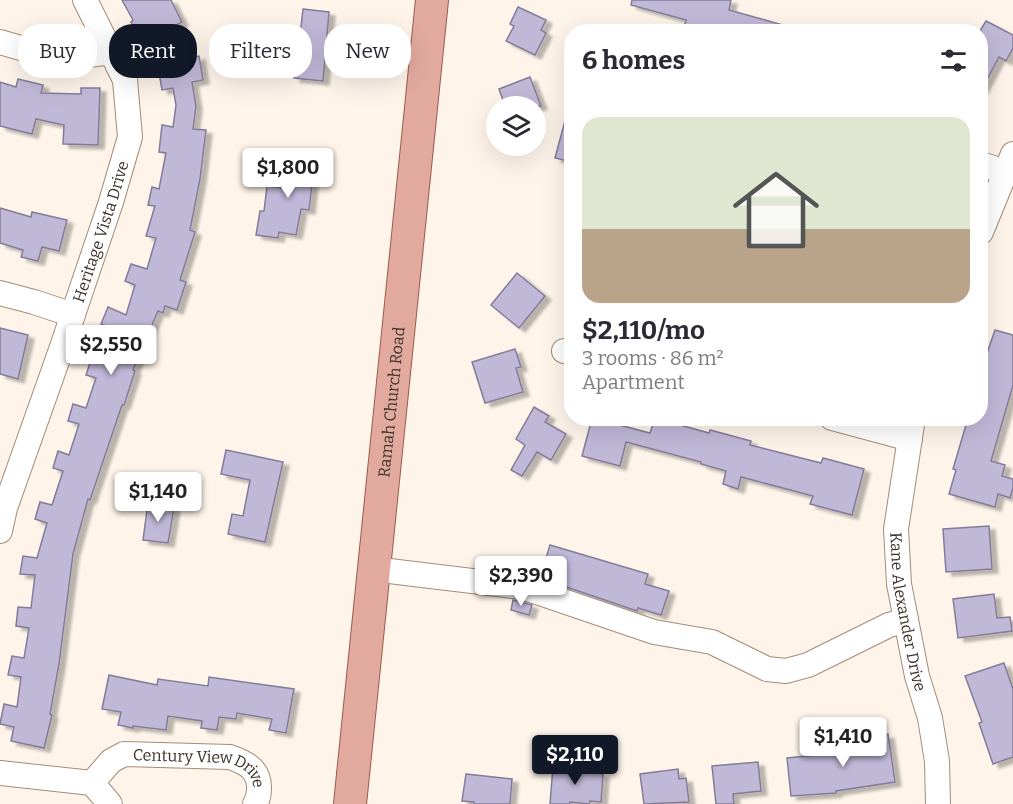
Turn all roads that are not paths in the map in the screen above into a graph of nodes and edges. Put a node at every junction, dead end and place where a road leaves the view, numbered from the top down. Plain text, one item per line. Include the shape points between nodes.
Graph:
1 (85, 0) edge
2 (432, 0) edge
3 (0, 42) edge
4 (109, 48) edge
5 (109, 52) edge
6 (124, 78) edge
7 (1009, 163) edge
8 (988, 164) edge
9 (988, 215) edge
10 (0, 293) edge
11 (73, 315) junction
12 (890, 426) edge
13 (912, 429) edge
14 (0, 531) edge
15 (373, 569) junction
16 (906, 620) junction
17 (0, 773) edge
18 (92, 783) junction
19 (110, 804) edge
20 (255, 804) edge
21 (350, 804) edge
22 (938, 804) edge

1 - 4 street, Heritage Vista Drive
2 - 15 main road, Ramah Church Road
3 - 5 street via 74,57
6 - 11 street, Heritage Vista Drive via 130,137
7 - 8 street
7 - 9 street
10 - 11 street
11 - 14 street, Heritage Vista Drive via 4,508
12 - 13 street
13 - 16 street, Kane Alexander Drive via 896,529 899,584
15 - 16 street via 522,587 654,632 712,642 767,669 786,671 808,665
15 - 21 main road, Ramah Church Road
16 - 22 street, Kane Alexander Drive via 930,718
17 - 18 street
18 - 19 street
18 - 20 street, Century View Drive via 111,761 124,754 230,757 243,761 257,775

